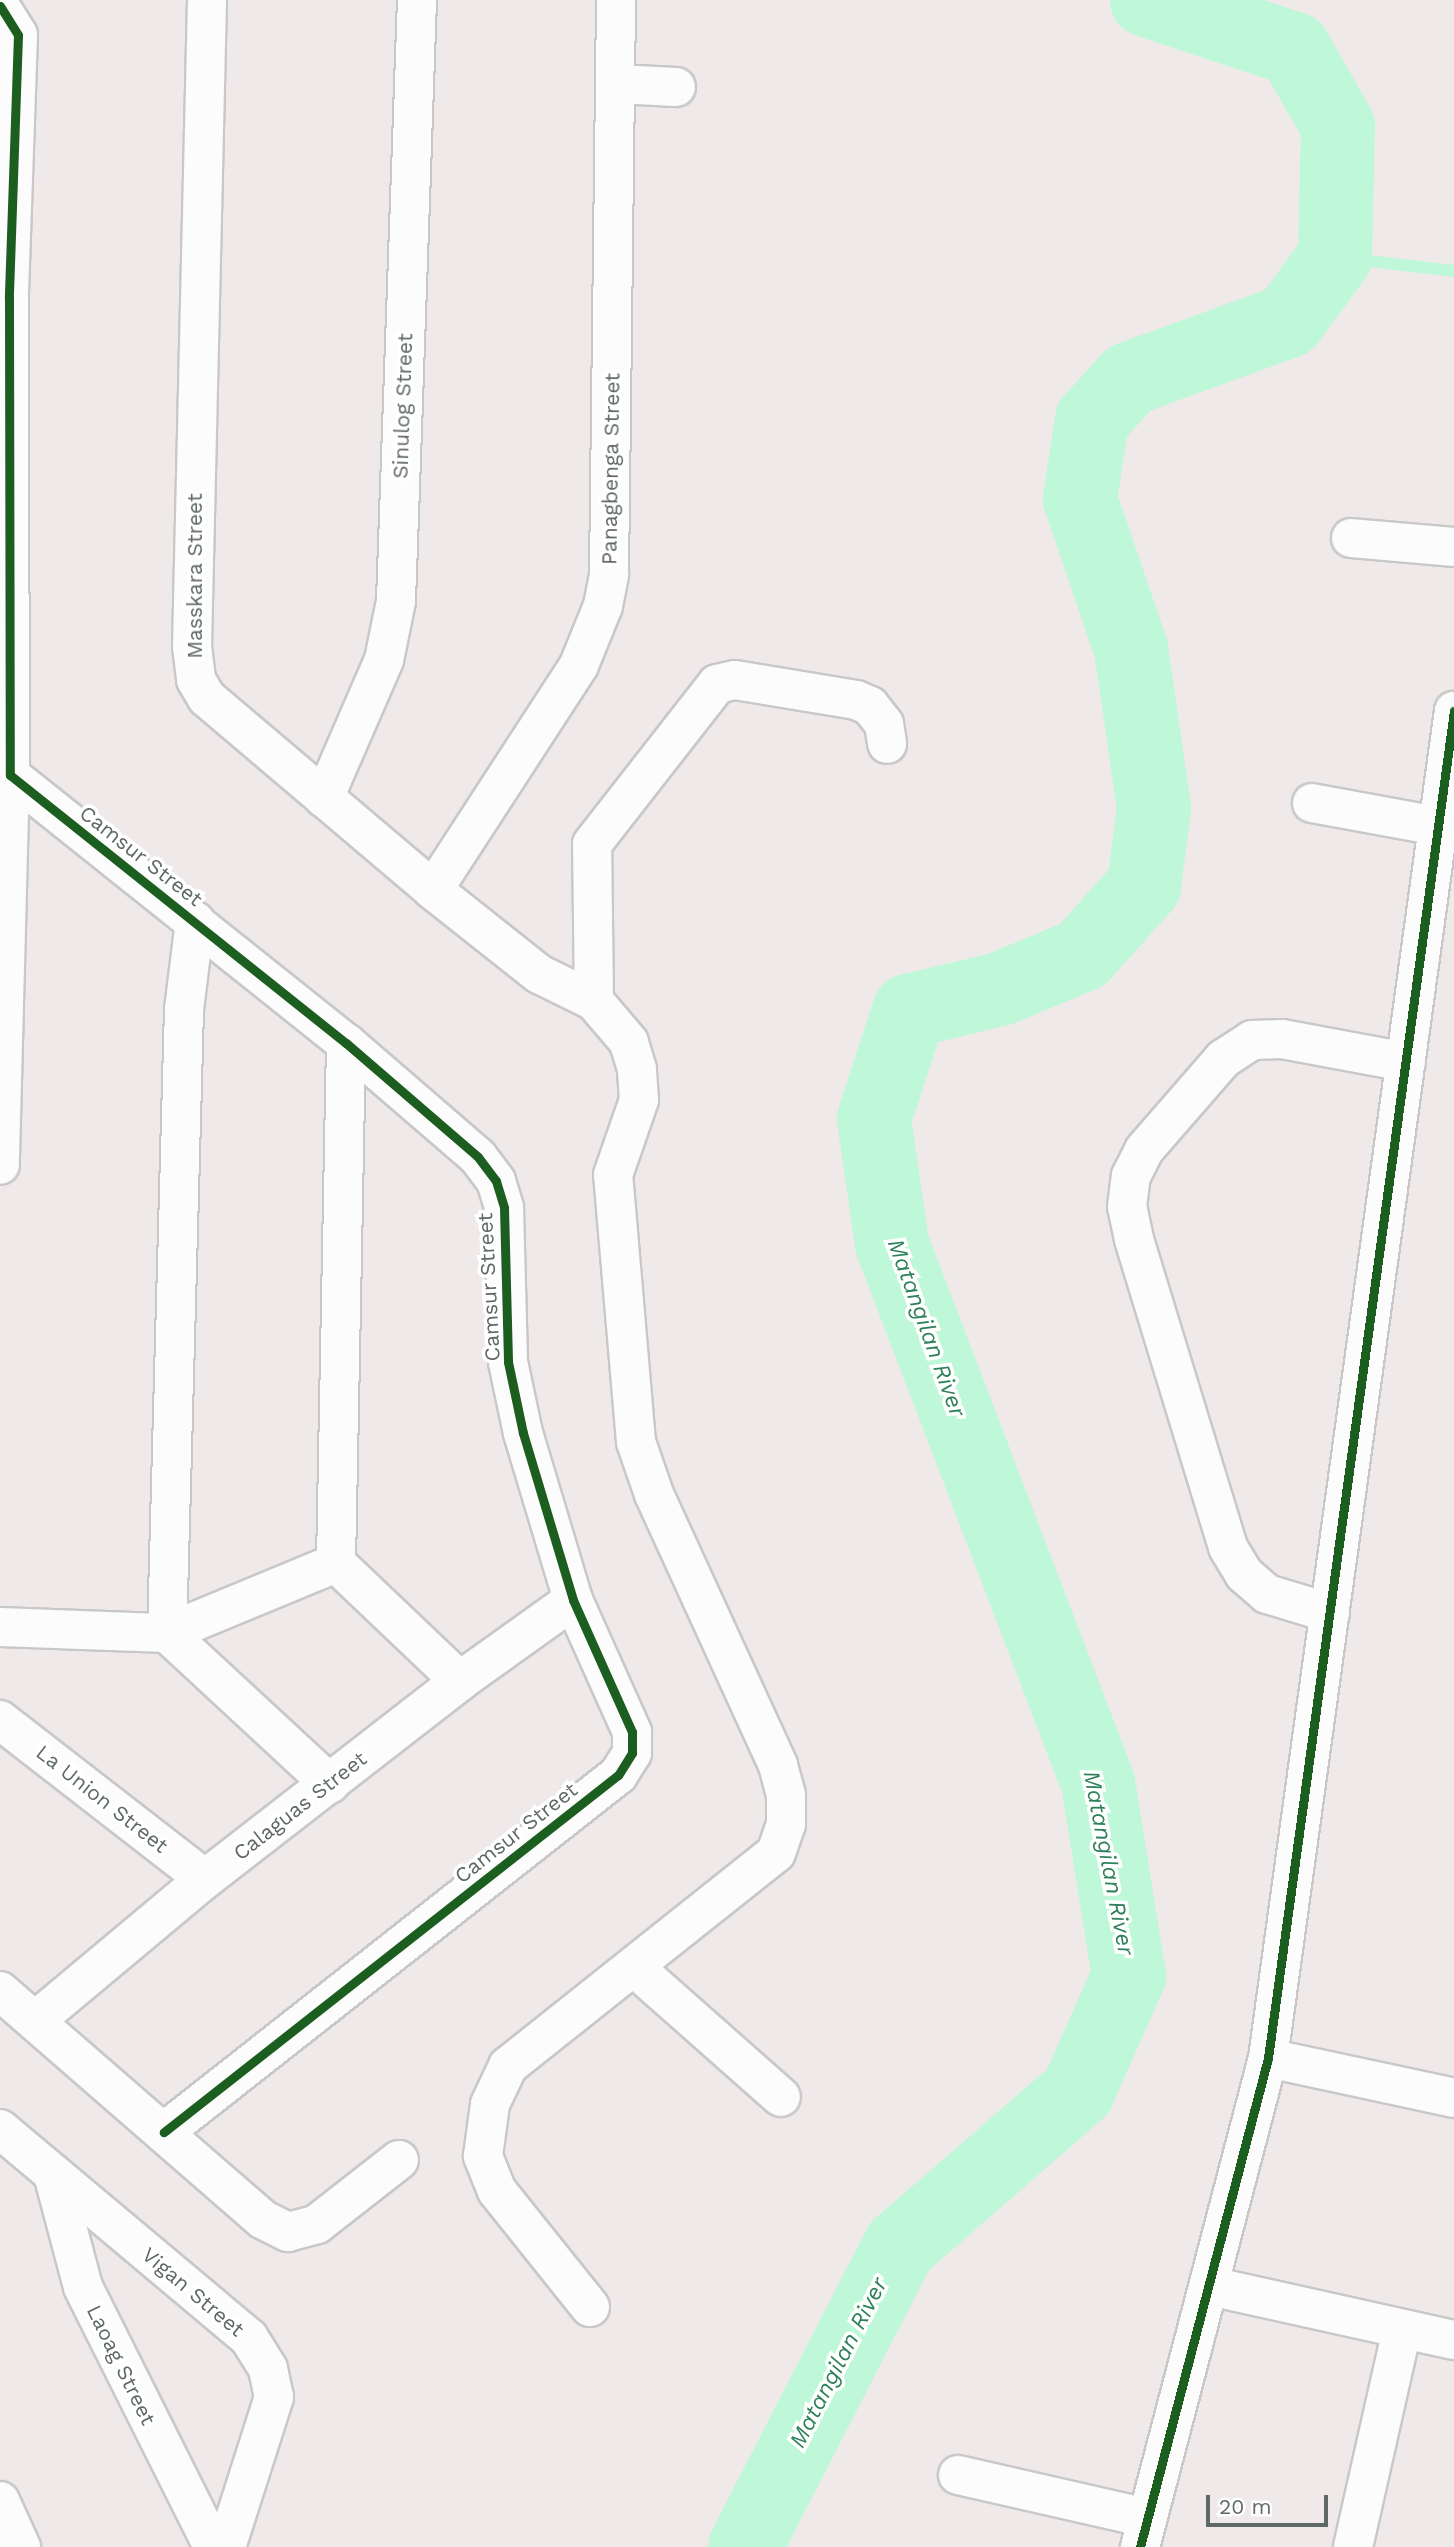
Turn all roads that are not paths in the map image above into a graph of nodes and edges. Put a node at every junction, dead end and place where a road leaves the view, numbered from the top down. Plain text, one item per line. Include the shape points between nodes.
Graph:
1 (206, 0) edge
2 (417, 0) edge
3 (616, 0) edge
4 (0, 6) edge
5 (617, 84) junction
6 (676, 87) dead end
7 (4, 298) edge
8 (1351, 538) dead end
9 (1454, 547) edge
10 (1454, 711) edge
11 (887, 744) dead end
12 (5, 775) edge
13 (324, 797) junction
14 (1312, 803) dead end
15 (1447, 828) edge
16 (433, 891) junction
17 (195, 921) junction
18 (594, 1001) junction
19 (346, 1043) junction
20 (1406, 1062) junction
21 (0, 1165) edge
22 (336, 1563) junction
23 (573, 1600) junction
24 (1330, 1613) junction
25 (0, 1627) edge
26 (167, 1633) junction
27 (460, 1681) junction
28 (0, 1720) edge
29 (330, 1784) junction
30 (205, 1879) junction
31 (634, 1967) junction
32 (0, 1991) edge
33 (35, 2021) junction
34 (1268, 2058) junction
35 (781, 2097) dead end
36 (1454, 2098) edge
37 (0, 2129) edge
38 (164, 2132) junction
39 (399, 2160) dead end
40 (53, 2174) junction
41 (1210, 2286) junction
42 (590, 2307) dead end
43 (1402, 2329) junction
44 (1454, 2340) edge
45 (958, 2475) dead end
46 (0, 2501) edge
47 (1144, 2532) edge
48 (21, 2547) edge
49 (213, 2547) edge
50 (226, 2547) edge
51 (1353, 2547) edge

1 - 13 street, Masskara Street via 192,632 196,680 207,698
2 - 13 street, Sinulog Street via 396,601 384,660
3 - 5 street, Panagbenga Street
4 - 7 street via 18,35
5 - 6 street
5 - 16 street, Panagbenga Street via 609,574 603,606 579,665
7 - 12 street
8 - 9 street
10 - 15 street
11 - 18 street via 884,724 870,706 856,700 735,680 717,684 592,844
12 - 17 street, Camsur Street
12 - 21 street
13 - 16 street, Masskara Street
14 - 15 street
15 - 20 street
16 - 18 street, Masskara Street via 539,974
17 - 19 street, Camsur Street
17 - 26 street via 184,1009
18 - 31 street via 629,1042 637,1069 639,1100 613,1175 636,1442 654,1494 778,1765 786,1795 786,1824 776,1853
19 - 22 street
19 - 23 street, Camsur Street via 478,1157 496,1181 504,1208 509,1362 523,1433
20 - 24 street
20 - 24 street via 1282,1039 1252,1040 1223,1059 1144,1150 1131,1176 1127,1208 1228,1547 1244,1574 1267,1594
22 - 26 street
22 - 27 street
23 - 27 street, Calaguas Street
23 - 38 street, Camsur Street via 632,1732 632,1753 618,1775
24 - 34 street
25 - 26 street
26 - 29 street
27 - 29 street, Calaguas Street
28 - 30 street, La Union Street
29 - 30 street, Calaguas Street
30 - 33 street, Calaguas Street
31 - 35 street
31 - 42 street via 508,2066 490,2104 482,2156 497,2191
32 - 33 street
33 - 38 street
34 - 36 street
34 - 41 street
37 - 40 street, Vigan Street
38 - 39 street via 262,2219 288,2232 317,2224
40 - 49 street, Laoag Street via 83,2287
40 - 50 street, Vigan Street via 249,2338 268,2369 274,2397
41 - 43 street
41 - 47 street
43 - 44 street
43 - 51 street
45 - 47 street
46 - 48 street

